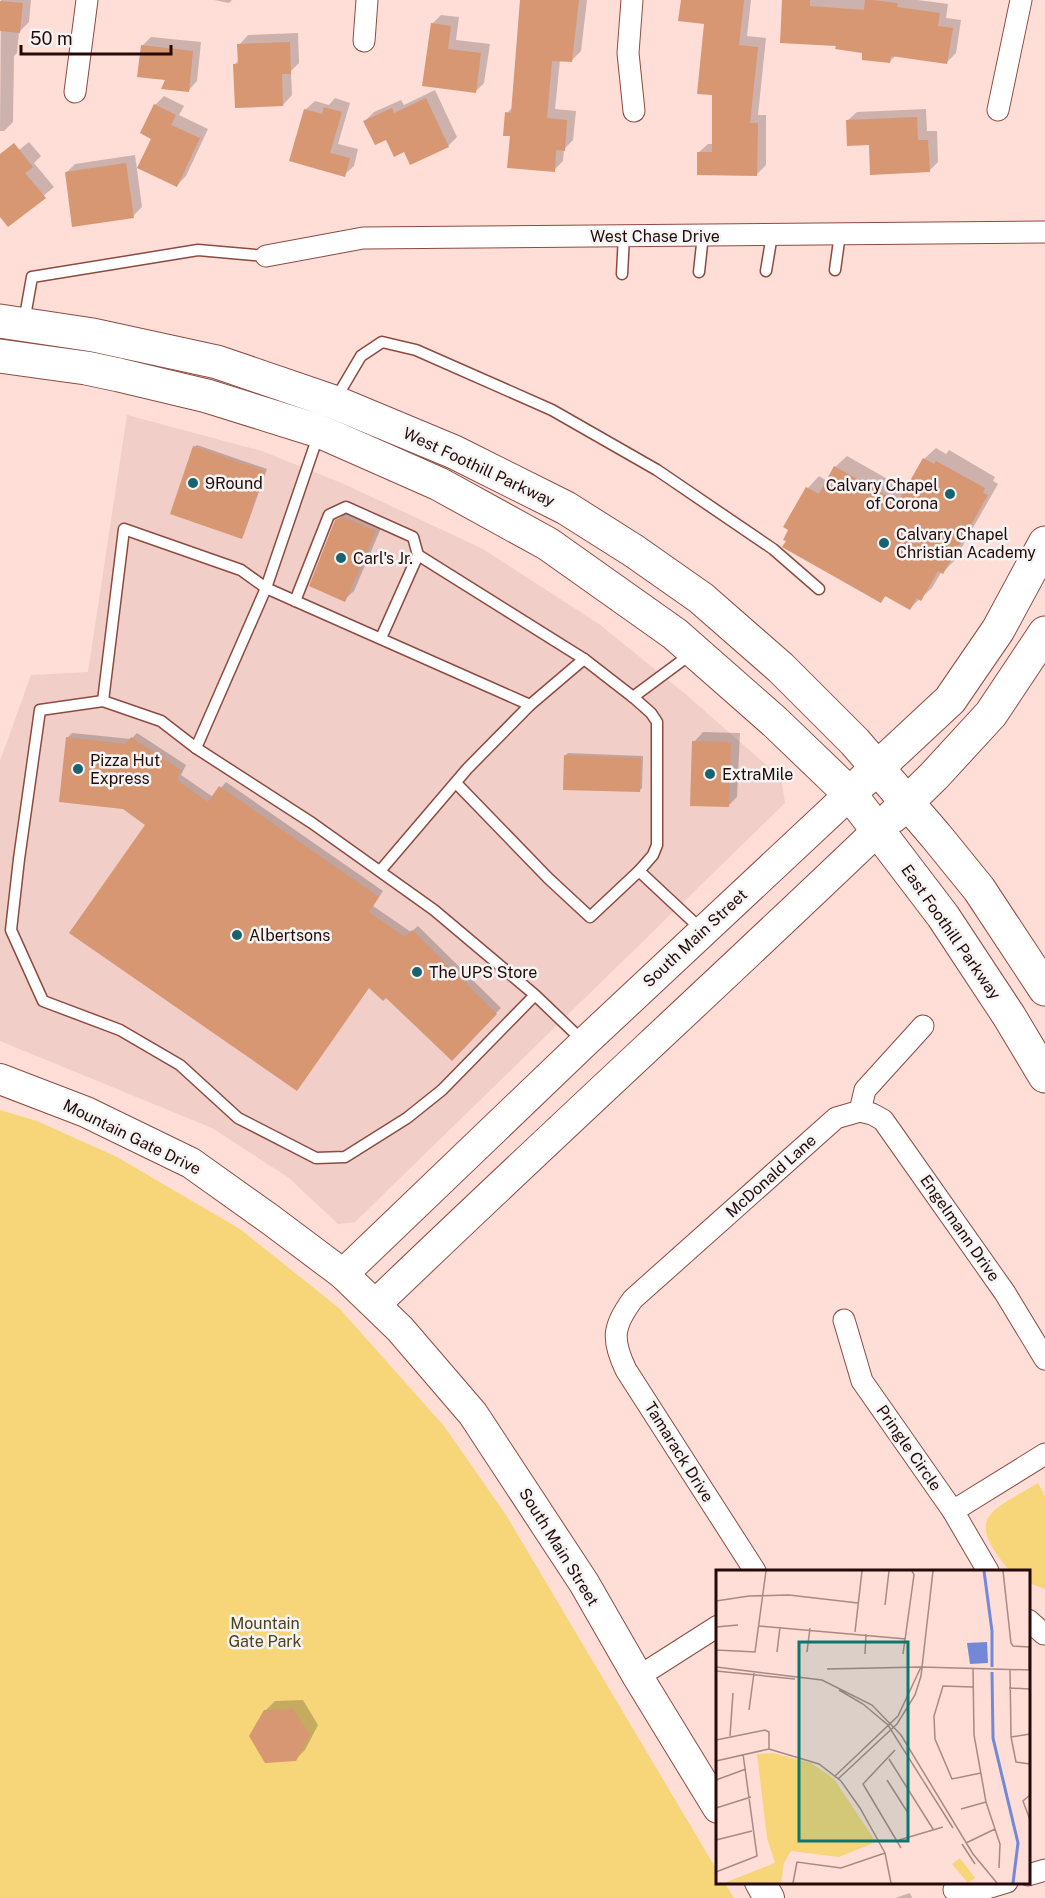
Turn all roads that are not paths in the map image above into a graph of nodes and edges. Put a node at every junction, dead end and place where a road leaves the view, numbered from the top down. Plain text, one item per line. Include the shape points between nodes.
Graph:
1 (87, 0) edge
2 (367, 0) edge
3 (633, 0) edge
4 (1021, 0) edge
5 (364, 41) dead end
6 (75, 92) dead end
7 (998, 110) dead end
8 (634, 111) dead end
9 (1045, 232) edge
10 (840, 234) junction
11 (703, 235) junction
12 (772, 235) junction
13 (624, 236) junction
14 (266, 256) joint
15 (835, 270) dead end
16 (766, 271) dead end
17 (699, 272) dead end
18 (622, 274) dead end
19 (12, 323) edge
20 (0, 356) edge
21 (327, 417) junction
22 (1045, 543) edge
23 (418, 555) junction
24 (266, 588) junction
25 (819, 589) dead end
26 (295, 601) junction
27 (1045, 633) edge
28 (381, 638) junction
29 (694, 652) junction
30 (584, 660) junction
31 (633, 697) junction
32 (103, 701) junction
33 (530, 705) junction
34 (196, 748) junction
35 (878, 768) junction
36 (456, 783) junction
37 (850, 794) junction
38 (908, 802) junction
39 (879, 830) junction
40 (380, 871) junction
41 (639, 871) junction
42 (703, 930) junction
43 (1045, 989) edge
44 (535, 996) junction
45 (923, 1026) dead end
46 (585, 1042) junction
47 (1045, 1076) edge
48 (0, 1078) edge
49 (860, 1111) junction
50 (551, 1137) junction
51 (343, 1274) junction
52 (376, 1304) junction
53 (844, 1320) dead end
54 (616, 1329) joint
55 (1045, 1359) edge
56 (1045, 1454) edge
57 (952, 1511) junction
58 (754, 1570) edge
59 (987, 1570) edge
60 (716, 1627) edge
61 (638, 1677) junction
62 (716, 1805) edge
63 (1045, 1870) edge
64 (1030, 1875) edge
65 (761, 1883) edge
66 (1001, 1883) edge
67 (950, 1890) edge
68 (769, 1898) edge

1 - 6 street
2 - 5 street
3 - 8 street via 628,53
4 - 7 street
9 - 10 street, West Chase Drive
10 - 12 street, West Chase Drive
10 - 15 lane
11 - 12 street, West Chase Drive
11 - 13 street, West Chase Drive
11 - 17 lane
12 - 16 lane
13 - 14 street, West Chase Drive via 363,238
13 - 18 lane
14 - 19 lane via 198,250 32,277
19 - 21 main road, West Foothill Parkway via 93,335 217,362
20 - 21 main road, West Foothill Parkway via 86,368 207,396
21 - 24 lane
21 - 25 lane via 361,356 382,342 416,350 552,410 657,470 772,549
21 - 29 main road, West Foothill Parkway via 548,544 675,634
21 - 35 main road, West Foothill Parkway via 464,457 566,508 701,598 781,668
22 - 35 main road, South Main Street via 998,630 950,700
23 - 26 lane via 413,537 346,507 329,515
23 - 28 lane
23 - 30 lane
24 - 26 lane
24 - 32 lane via 241,570 124,529
24 - 34 lane
26 - 28 lane
27 - 38 main road via 991,714
28 - 33 lane
29 - 31 lane
29 - 37 main road, West Foothill Parkway
30 - 31 lane
30 - 33 lane
31 - 41 lane via 657,722 657,845
32 - 34 lane via 161,721
32 - 44 lane via 40,710 11,930 44,1001 120,1030 180,1065 238,1118 316,1158 345,1157 407,1118 442,1090
33 - 36 lane
34 - 40 lane
35 - 37 main road, South Main Street
35 - 38 main road
36 - 40 lane
36 - 41 lane via 590,917
37 - 39 main road, East Foothill Parkway
37 - 42 main road, South Main Street
38 - 39 main road
38 - 43 main road via 979,889
39 - 47 main road, East Foothill Parkway via 943,916
39 - 50 main road
40 - 44 lane via 435,910
41 - 42 lane
42 - 46 main road, South Main Street
44 - 46 lane
45 - 49 street via 865,1090
46 - 50 main road via 599,1057 599,1069 559,1104 552,1118
46 - 51 main road, South Main Street
48 - 51 main road, Mountain Gate Drive via 86,1112 191,1163
49 - 54 street, McDonald Lane via 836,1118 633,1299
49 - 55 street, Engelmann Drive via 883,1120 1005,1293
50 - 52 main road
51 - 52 main road, South Main Street
52 - 61 main road, South Main Street via 473,1414 584,1583
53 - 57 street, Pringle Circle via 862,1381
54 - 58 street, Tamarack Drive via 617,1350 626,1370
56 - 57 street
57 - 59 street, Pringle Circle
60 - 61 street
61 - 62 main road, South Main Street
63 - 64 street
65 - 68 main road
66 - 67 street via 977,1891

